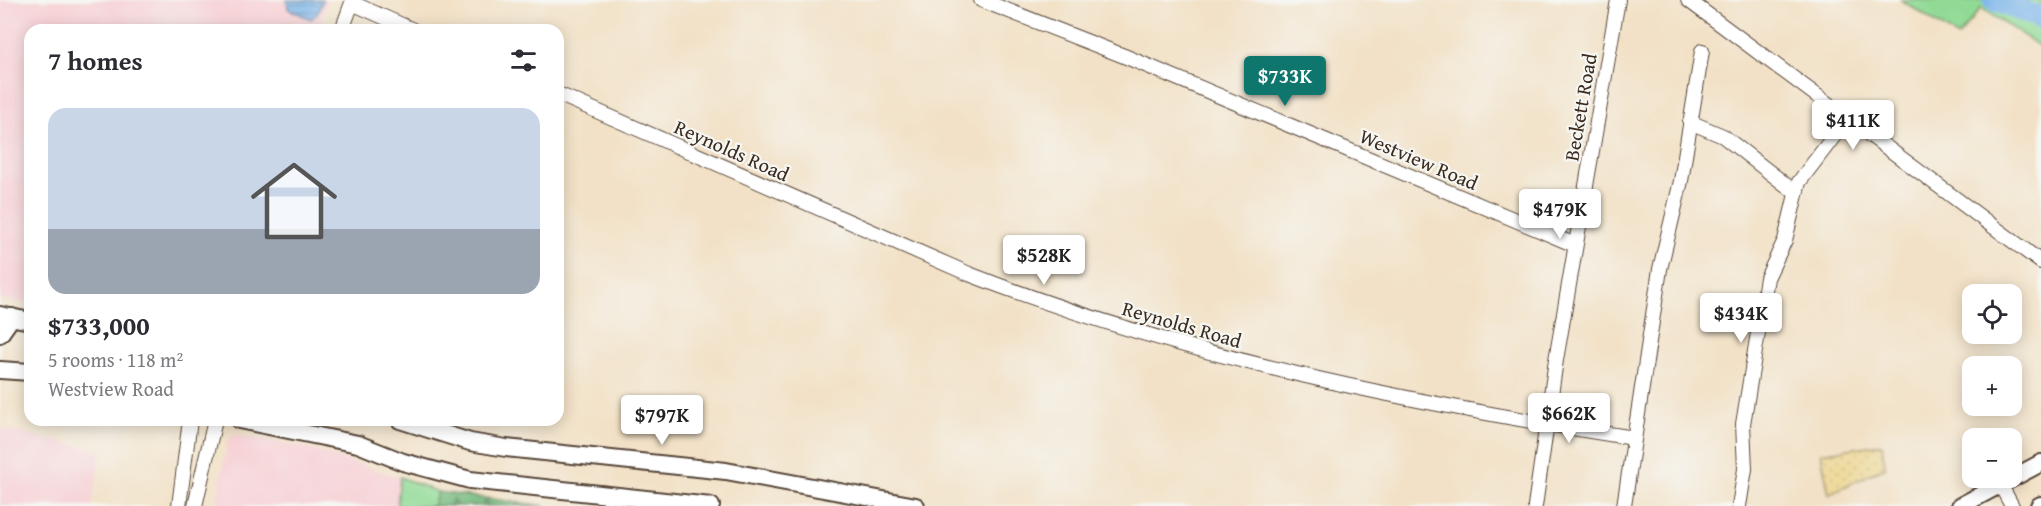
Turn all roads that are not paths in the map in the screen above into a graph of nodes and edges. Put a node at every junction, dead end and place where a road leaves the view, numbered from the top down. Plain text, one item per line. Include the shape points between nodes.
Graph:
1 (981, 0) edge
2 (1618, 0) edge
3 (1688, 0) edge
4 (353, 2) edge
5 (344, 24) edge
6 (400, 24) edge
7 (1702, 51) dead end
8 (564, 97) edge
9 (1690, 122) junction
10 (1851, 122) junction
11 (1795, 192) junction
12 (1575, 245) junction
13 (2041, 261) edge
14 (6, 316) edge
15 (24, 320) edge
16 (0, 334) edge
17 (0, 370) edge
18 (24, 372) edge
19 (1547, 425) junction
20 (189, 426) edge
21 (214, 426) edge
22 (270, 426) edge
23 (419, 426) edge
24 (1635, 434) junction
25 (2041, 464) edge
26 (2022, 473) edge
27 (1993, 488) edge
28 (2002, 488) edge
29 (179, 506) edge
30 (195, 506) edge
31 (711, 506) edge
32 (916, 506) edge
33 (1535, 506) edge
34 (1624, 506) edge
35 (1739, 506) edge
36 (1960, 506) edge
37 (2012, 506) edge

1 - 12 street, Westview Road
2 - 12 street, Beckett Road
3 - 10 street
4 - 5 street
4 - 6 street
7 - 9 street
8 - 19 street, Reynolds Road via 916,252 1038,301 1228,358
9 - 11 street via 1723,136
9 - 24 street via 1660,269
10 - 11 street via 1815,173
10 - 13 street
11 - 35 street via 1785,240 1767,278 1743,424 1745,469
12 - 19 street, Beckett Road
14 - 15 main road
14 - 16 main road
17 - 18 main road
19 - 24 street, Reynolds Road
19 - 33 street, Beckett Road
20 - 29 street
21 - 30 street
22 - 31 main road via 358,444 403,462 470,480
23 - 32 main road via 506,448 726,471
24 - 34 street
25 - 26 main road
27 - 36 main road
28 - 37 street

